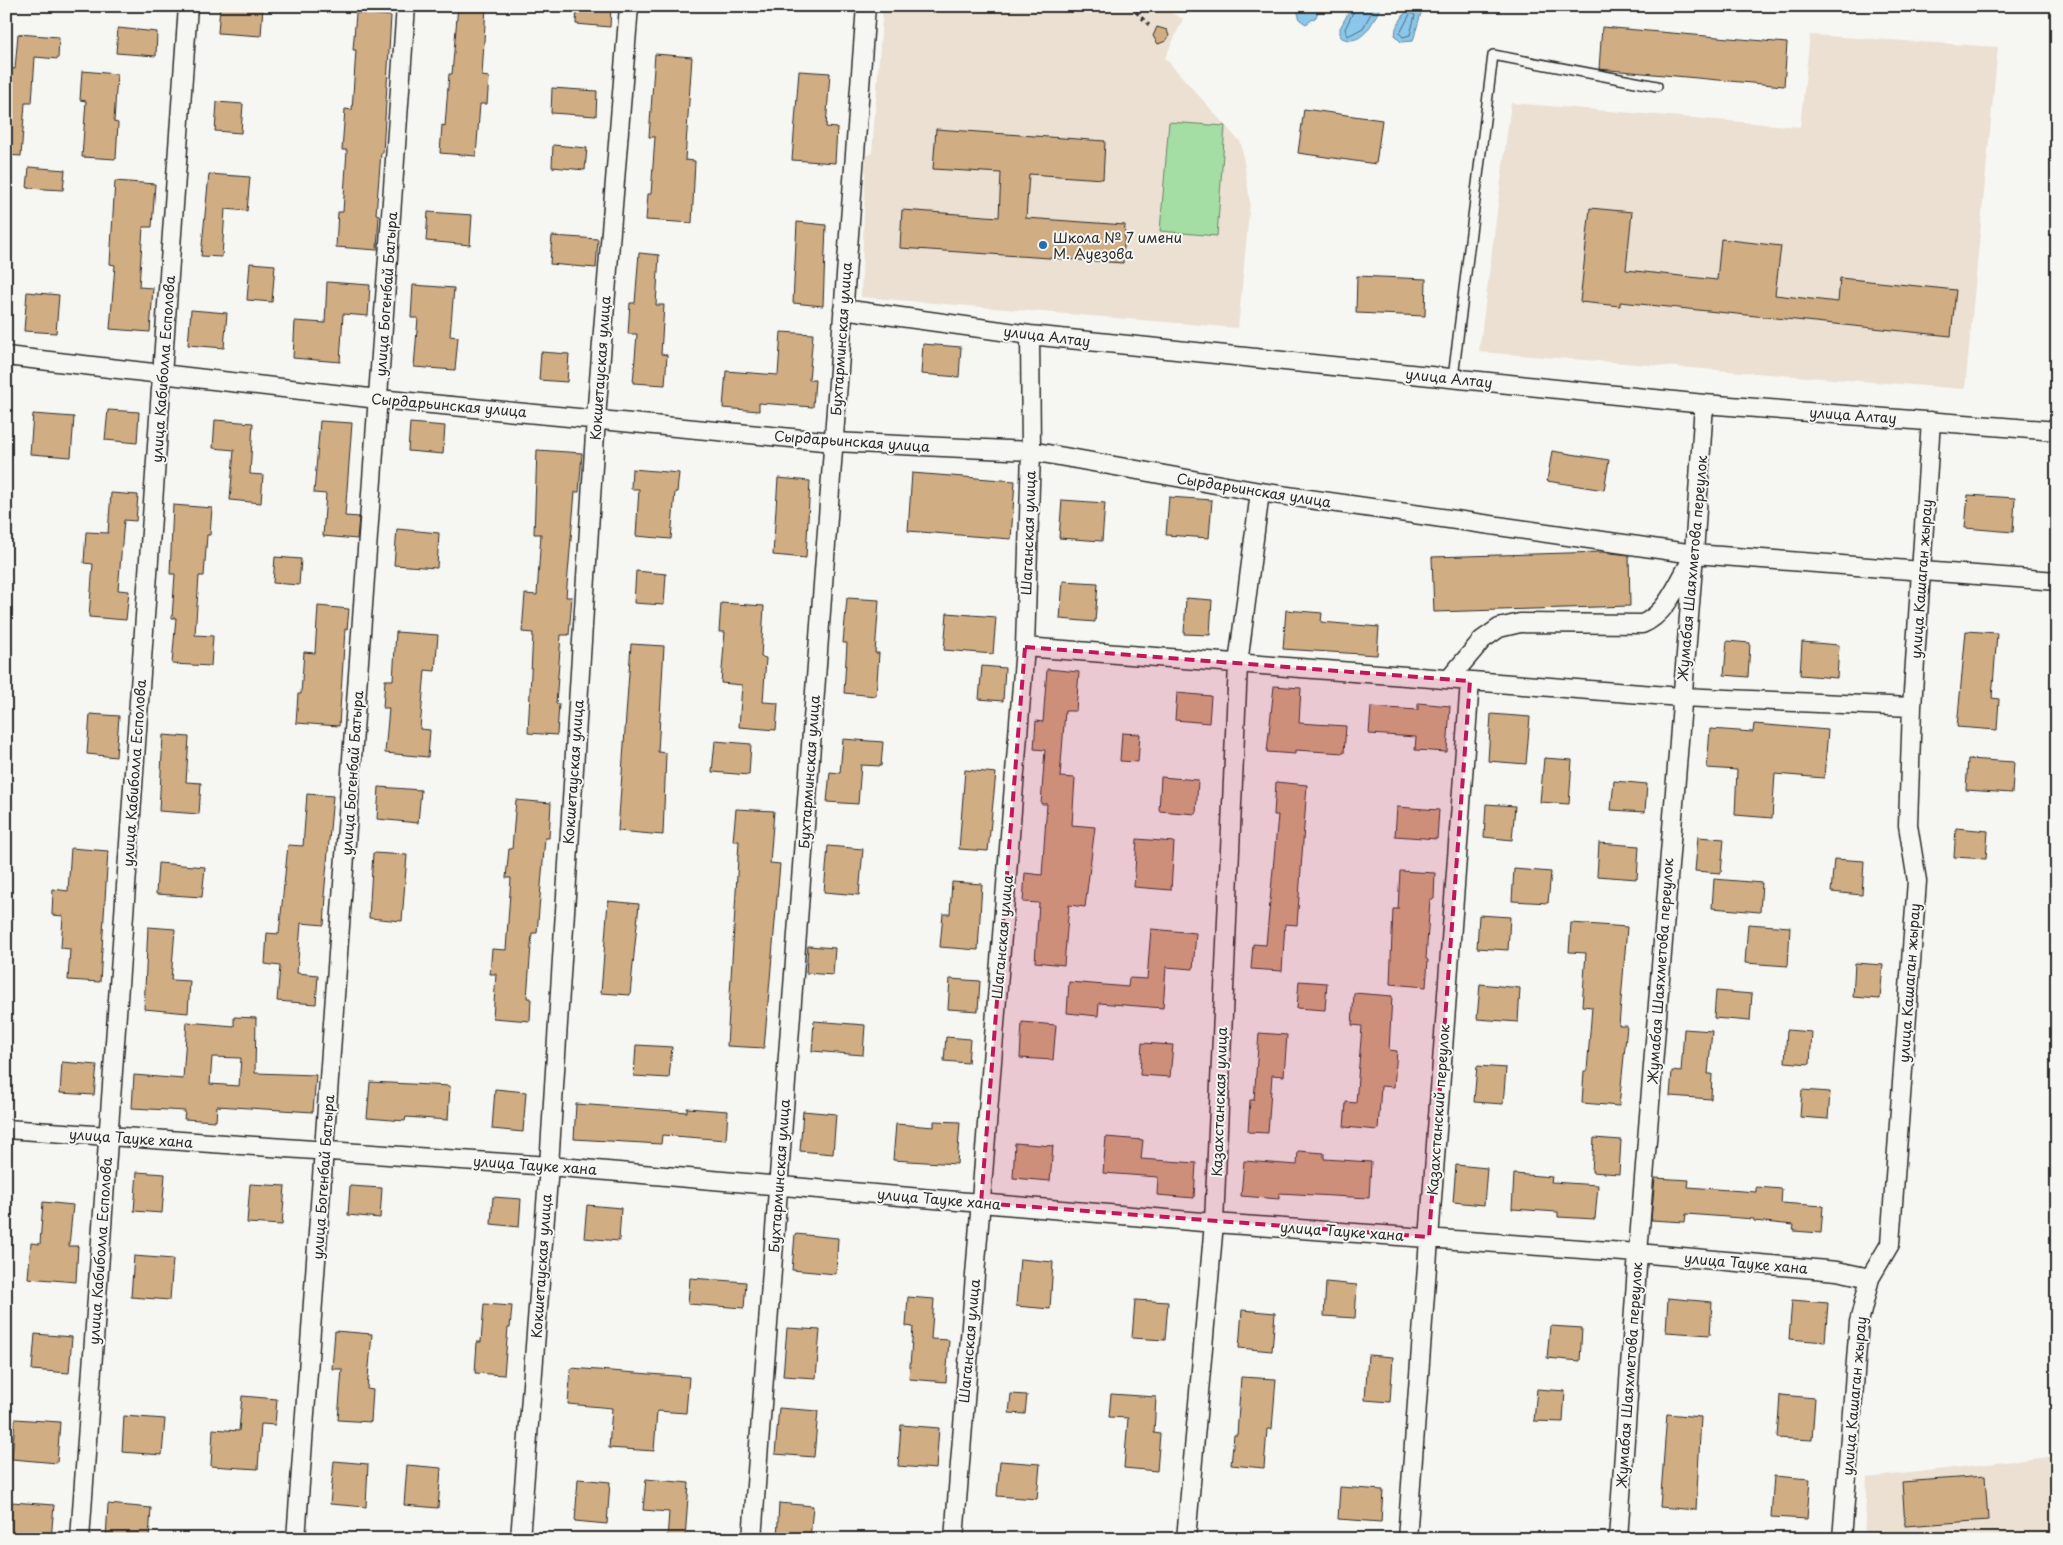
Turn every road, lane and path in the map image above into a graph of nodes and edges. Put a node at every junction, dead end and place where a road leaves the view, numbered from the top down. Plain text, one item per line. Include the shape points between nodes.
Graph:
1 (188, 6) edge
2 (406, 6) edge
3 (629, 6) edge
4 (866, 6) edge
5 (1130, 6) edge
6 (1149, 25) dead end
7 (1657, 86) dead end
8 (844, 309) junction
9 (1030, 335) junction
10 (6, 356) edge
11 (163, 372) junction
12 (1453, 378) junction
13 (378, 399) junction
14 (1704, 404) junction
15 (596, 418) junction
16 (1931, 421) junction
17 (2057, 431) edge
18 (834, 442) junction
19 (1031, 451) junction
20 (1260, 492) junction
21 (1694, 554) junction
22 (1921, 570) junction
23 (2057, 581) edge
24 (1025, 647) junction
25 (1238, 664) junction
26 (1448, 679) junction
27 (1470, 681) junction
28 (1682, 697) junction
29 (1912, 708) junction
30 (6, 1129) edge
31 (108, 1136) junction
32 (325, 1151) junction
33 (549, 1166) junction
34 (779, 1184) junction
35 (980, 1203) junction
36 (1214, 1223) junction
37 (1429, 1237) junction
38 (1638, 1253) junction
39 (1870, 1278) junction
40 (80, 1539) edge
41 (296, 1539) edge
42 (520, 1539) edge
43 (752, 1539) edge
44 (954, 1539) edge
45 (1186, 1539) edge
46 (1407, 1539) edge
47 (1618, 1539) edge
48 (1842, 1539) edge

1 - 11 street, улица Кабиболла Есполова
2 - 13 street, улица Богенбай Батыра
3 - 15 street, Кокшетауская улица
4 - 8 street, Бухтарминская улица
5 - 6 path
7 - 12 lane via 1493,55
8 - 9 street, улица Алтау
8 - 18 street, Бухтарминская улица
9 - 12 street, улица Алтау
9 - 19 street, Шаганская улица
10 - 11 street, Сырдарьинская улица
11 - 13 street, Сырдарьинская улица
11 - 31 street, улица Кабиболла Есполова
12 - 14 street, улица Алтау
13 - 15 street, Сырдарьинская улица
13 - 32 street, улица Богенбай Батыра
14 - 16 street, улица Алтау
14 - 21 street, Жумабая Шаяхметова переулок
15 - 18 street, Сырдарьинская улица
15 - 33 street, Кокшетауская улица
16 - 17 street, улица Алтау
16 - 22 street, улица Кашаган жырау
18 - 19 street, Сырдарьинская улица
18 - 34 street, Бухтарминская улица
19 - 20 street, Сырдарьинская улица
19 - 24 street, Шаганская улица
20 - 21 street, Сырдарьинская улица
20 - 25 street, Казахстанская улица
21 - 22 street
21 - 26 street via 1663,609 1653,620 1642,624 1520,623 1499,628 1482,640
21 - 28 street, Жумабая Шаяхметова переулок
22 - 23 street
22 - 29 street, улица Кашаган жырау
24 - 25 street
24 - 35 street, Шаганская улица
25 - 26 street
25 - 36 street, Казахстанская улица
26 - 27 street
27 - 28 street
27 - 37 street, Казахстанский переулок
28 - 29 street
28 - 38 street, Жумабая Шаяхметова переулок
29 - 39 street, улица Кашаган жырау via 1908,825 1917,881 1890,1244
30 - 31 street, улица Тауке хана
31 - 32 street, улица Тауке хана
31 - 40 street, улица Кабиболла Есполова
32 - 33 street, улица Тауке хана
32 - 41 street, улица Богенбай Батыра
33 - 34 street, улица Тауке хана
33 - 42 street, Кокшетауская улица
34 - 35 street, улица Тауке хана
34 - 43 street, Бухтарминская улица
35 - 36 street, улица Тауке хана
35 - 44 street, Шаганская улица
36 - 37 street, улица Тауке хана
36 - 45 street, Казахстанская улица
37 - 38 street, улица Тауке хана
37 - 46 street, Казахстанский переулок
38 - 39 street, улица Тауке хана via 1837,1271
38 - 47 street, Жумабая Шаяхметова переулок
39 - 48 street, улица Кашаган жырау via 1859,1322

